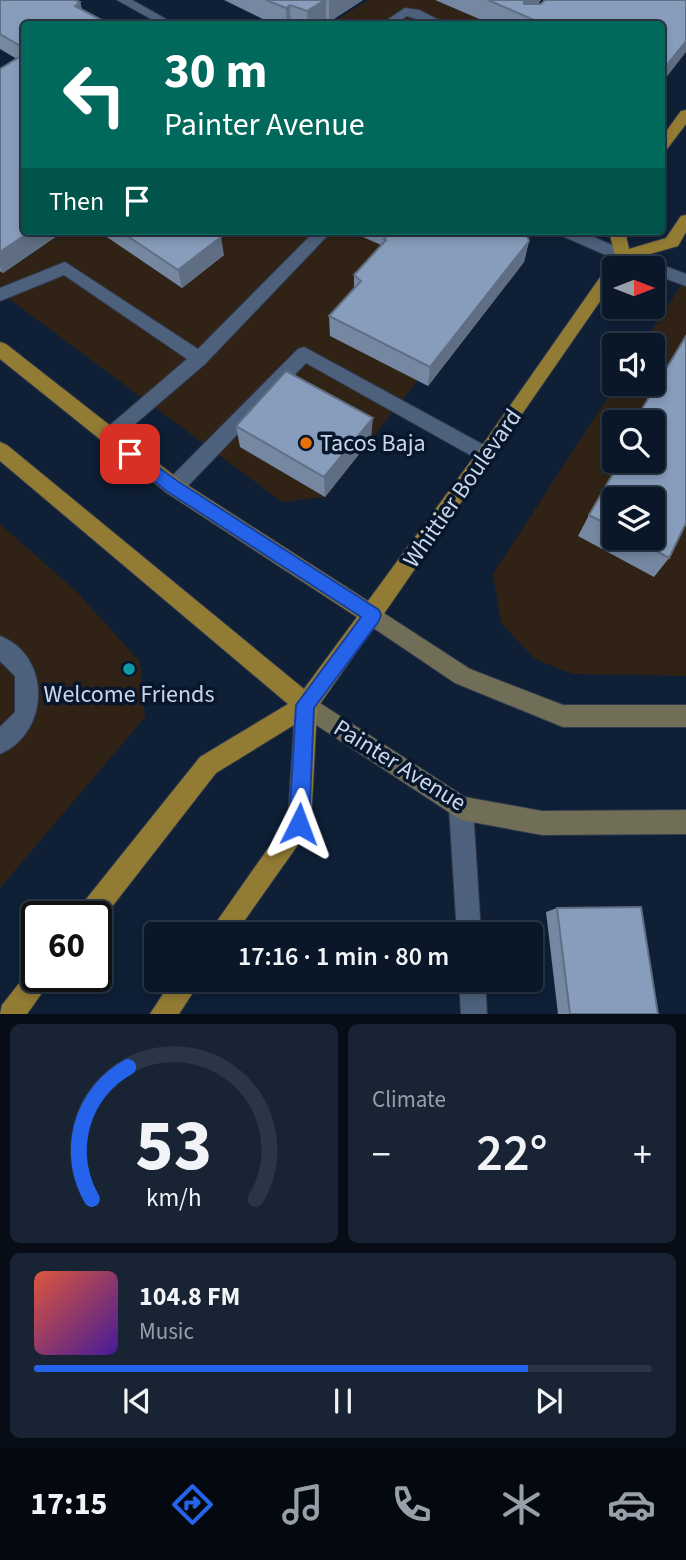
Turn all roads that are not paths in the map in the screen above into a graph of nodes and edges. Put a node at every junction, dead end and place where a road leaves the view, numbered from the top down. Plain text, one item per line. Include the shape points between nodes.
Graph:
1 (122, 0) edge
2 (163, 21) edge
3 (392, 21) edge
4 (434, 21) edge
5 (686, 114) edge
6 (665, 142) edge
7 (686, 220) edge
8 (320, 235) edge
9 (571, 235) edge
10 (617, 235) edge
11 (604, 256) edge
12 (617, 256) edge
13 (637, 256) edge
14 (665, 275) edge
15 (686, 280) edge
16 (602, 286) edge
17 (0, 295) edge
18 (0, 349) edge
19 (199, 359) junction
20 (108, 437) junction
21 (0, 450) edge
22 (486, 455) junction
23 (174, 487) junction
24 (373, 615) junction
25 (0, 646) edge
26 (306, 705) junction
27 (686, 716) edge
28 (0, 743) edge
29 (461, 808) junction
30 (686, 822) edge
31 (101, 901) edge
32 (229, 922) edge
33 (468, 922) edge
34 (28, 992) edge
35 (179, 992) edge
36 (473, 992) edge
37 (11, 1014) edge
38 (163, 1014) edge
39 (474, 1014) edge

1 - 2 street
3 - 4 street via 405,12
5 - 6 main road
7 - 13 main road via 671,242
8 - 19 street
9 - 11 street
10 - 12 main road
14 - 15 street
16 - 22 main road, Whittier Boulevard
17 - 19 street via 65,268
18 - 20 main road
19 - 20 street
20 - 23 main road
21 - 26 main road, Painter Avenue
22 - 23 street via 304,354
22 - 24 main road, Whittier Boulevard
23 - 24 main road
24 - 26 main road, Whittier Boulevard
24 - 27 main road via 463,676 563,716
25 - 28 street via 26,672 26,716
26 - 29 main road, Painter Avenue
26 - 31 main road, Whittier Boulevard via 208,765
26 - 32 main road via 299,824
29 - 30 main road, Painter Avenue via 542,823
29 - 33 street
34 - 37 main road
35 - 38 main road
36 - 39 street

